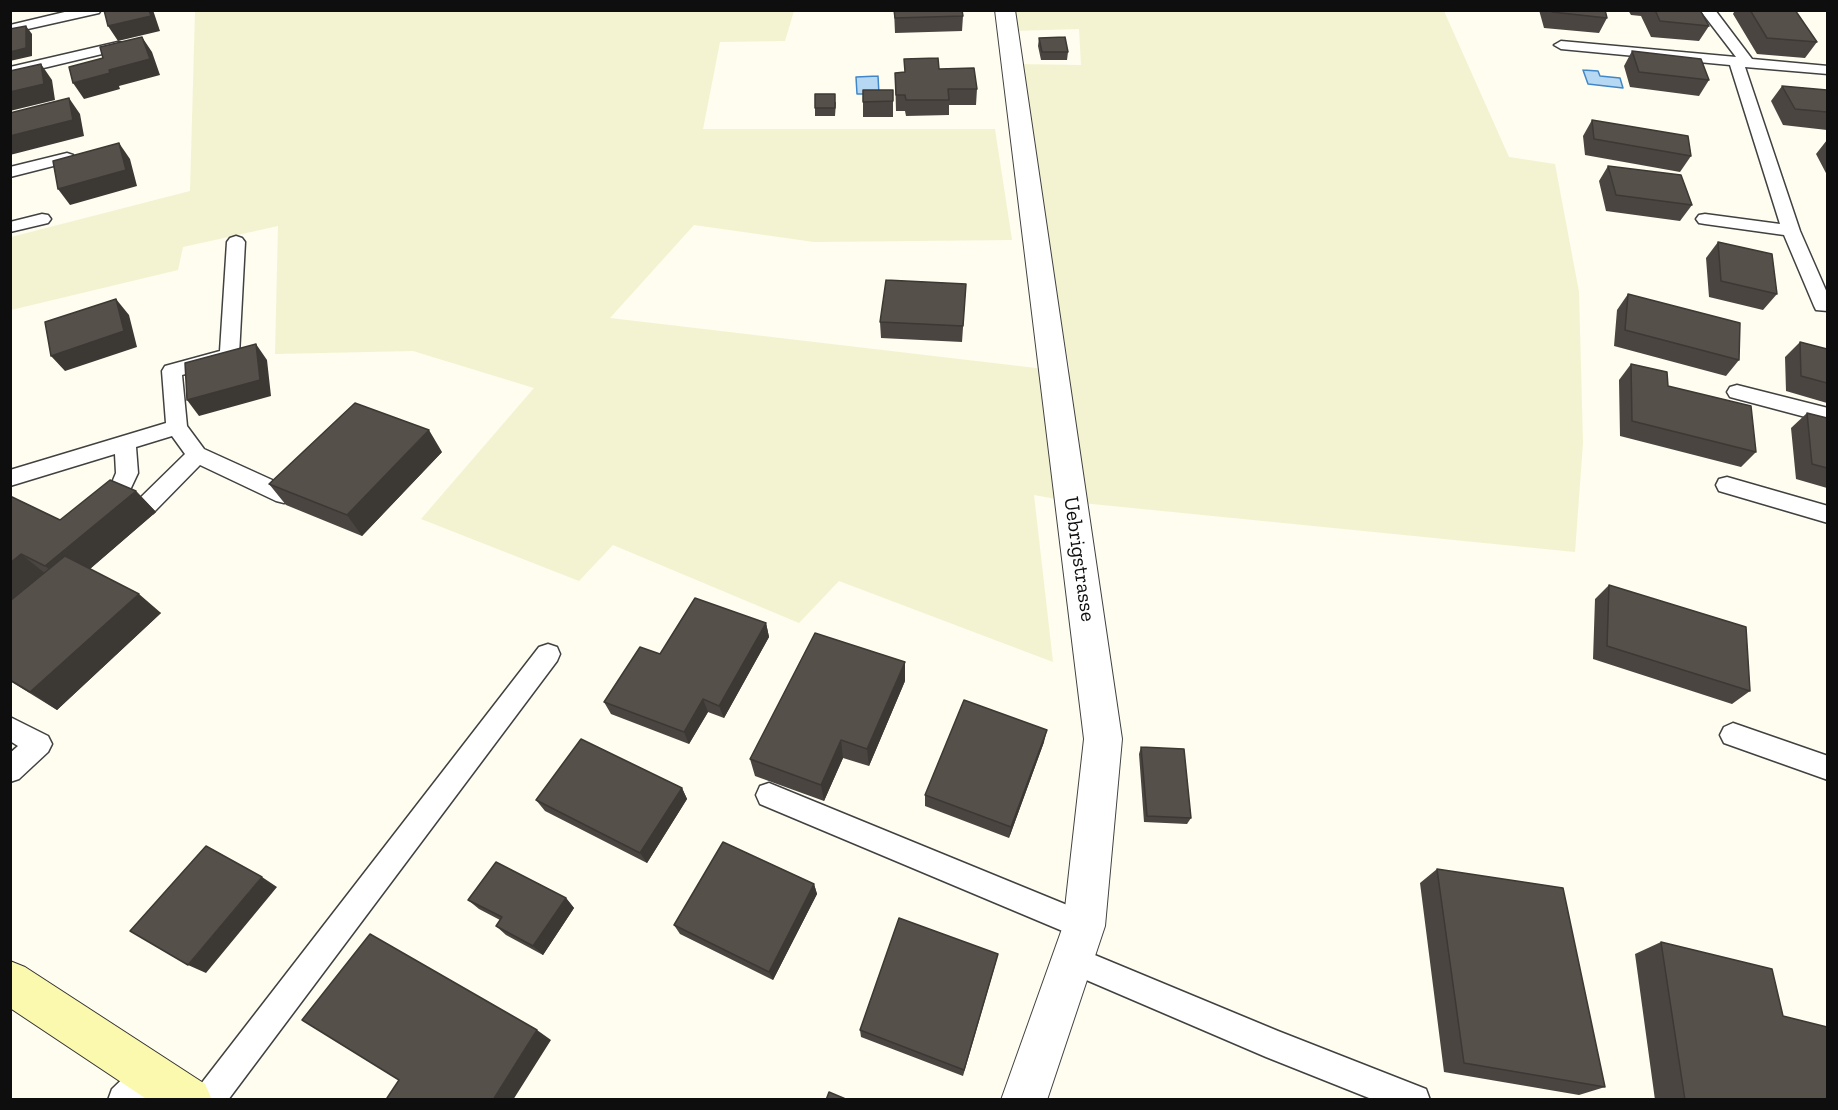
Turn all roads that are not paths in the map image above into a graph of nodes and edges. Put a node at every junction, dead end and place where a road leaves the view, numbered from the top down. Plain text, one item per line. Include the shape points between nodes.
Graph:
1 (94, 10) edge
2 (1005, 10) edge
3 (1707, 10) edge
4 (10, 29) edge
5 (1561, 45) dead end
6 (118, 46) edge
7 (1742, 62) junction
8 (1827, 70) edge
9 (10, 72) edge
10 (66, 158) edge
11 (10, 172) edge
12 (42, 219) dead end
13 (1705, 219) dead end
14 (10, 227) edge
15 (1791, 231) junction
16 (236, 242) dead end
17 (1823, 306) dead end
18 (1737, 392) dead end
19 (1827, 416) edge
20 (177, 427) junction
21 (125, 443) junction
22 (197, 454) junction
23 (10, 478) edge
24 (1727, 485) dead end
25 (284, 495) edge
26 (145, 507) dead end
27 (1827, 515) edge
28 (88, 523) edge
29 (548, 654) dead end
30 (10, 728) edge
31 (1733, 735) dead end
32 (1827, 768) edge
33 (10, 770) edge
34 (769, 795) edge
35 (1084, 926) junction
36 (1073, 960) junction
37 (10, 982) edge
38 (137, 1086) edge
39 (189, 1100) edge
40 (207, 1100) edge
41 (1024, 1100) edge
42 (1415, 1100) edge

1 - 4 lane
2 - 35 street, Uebrigstrasse via 1103,739
3 - 7 lane
5 - 7 lane
6 - 9 lane
7 - 8 lane
7 - 15 lane
10 - 11 lane
12 - 14 lane
13 - 15 lane
15 - 17 lane
16 - 20 lane via 229,355 172,371
18 - 19 lane
20 - 21 lane
20 - 22 lane
21 - 23 lane
21 - 28 lane via 127,473 119,490
22 - 25 lane
22 - 26 lane
24 - 27 lane
29 - 40 lane
30 - 33 lane via 39,744
31 - 32 lane
34 - 35 lane
35 - 36 street, Uebrigstrasse
36 - 41 street, Uebrigstrasse
36 - 42 lane
37 - 38 main road
38 - 39 main road

